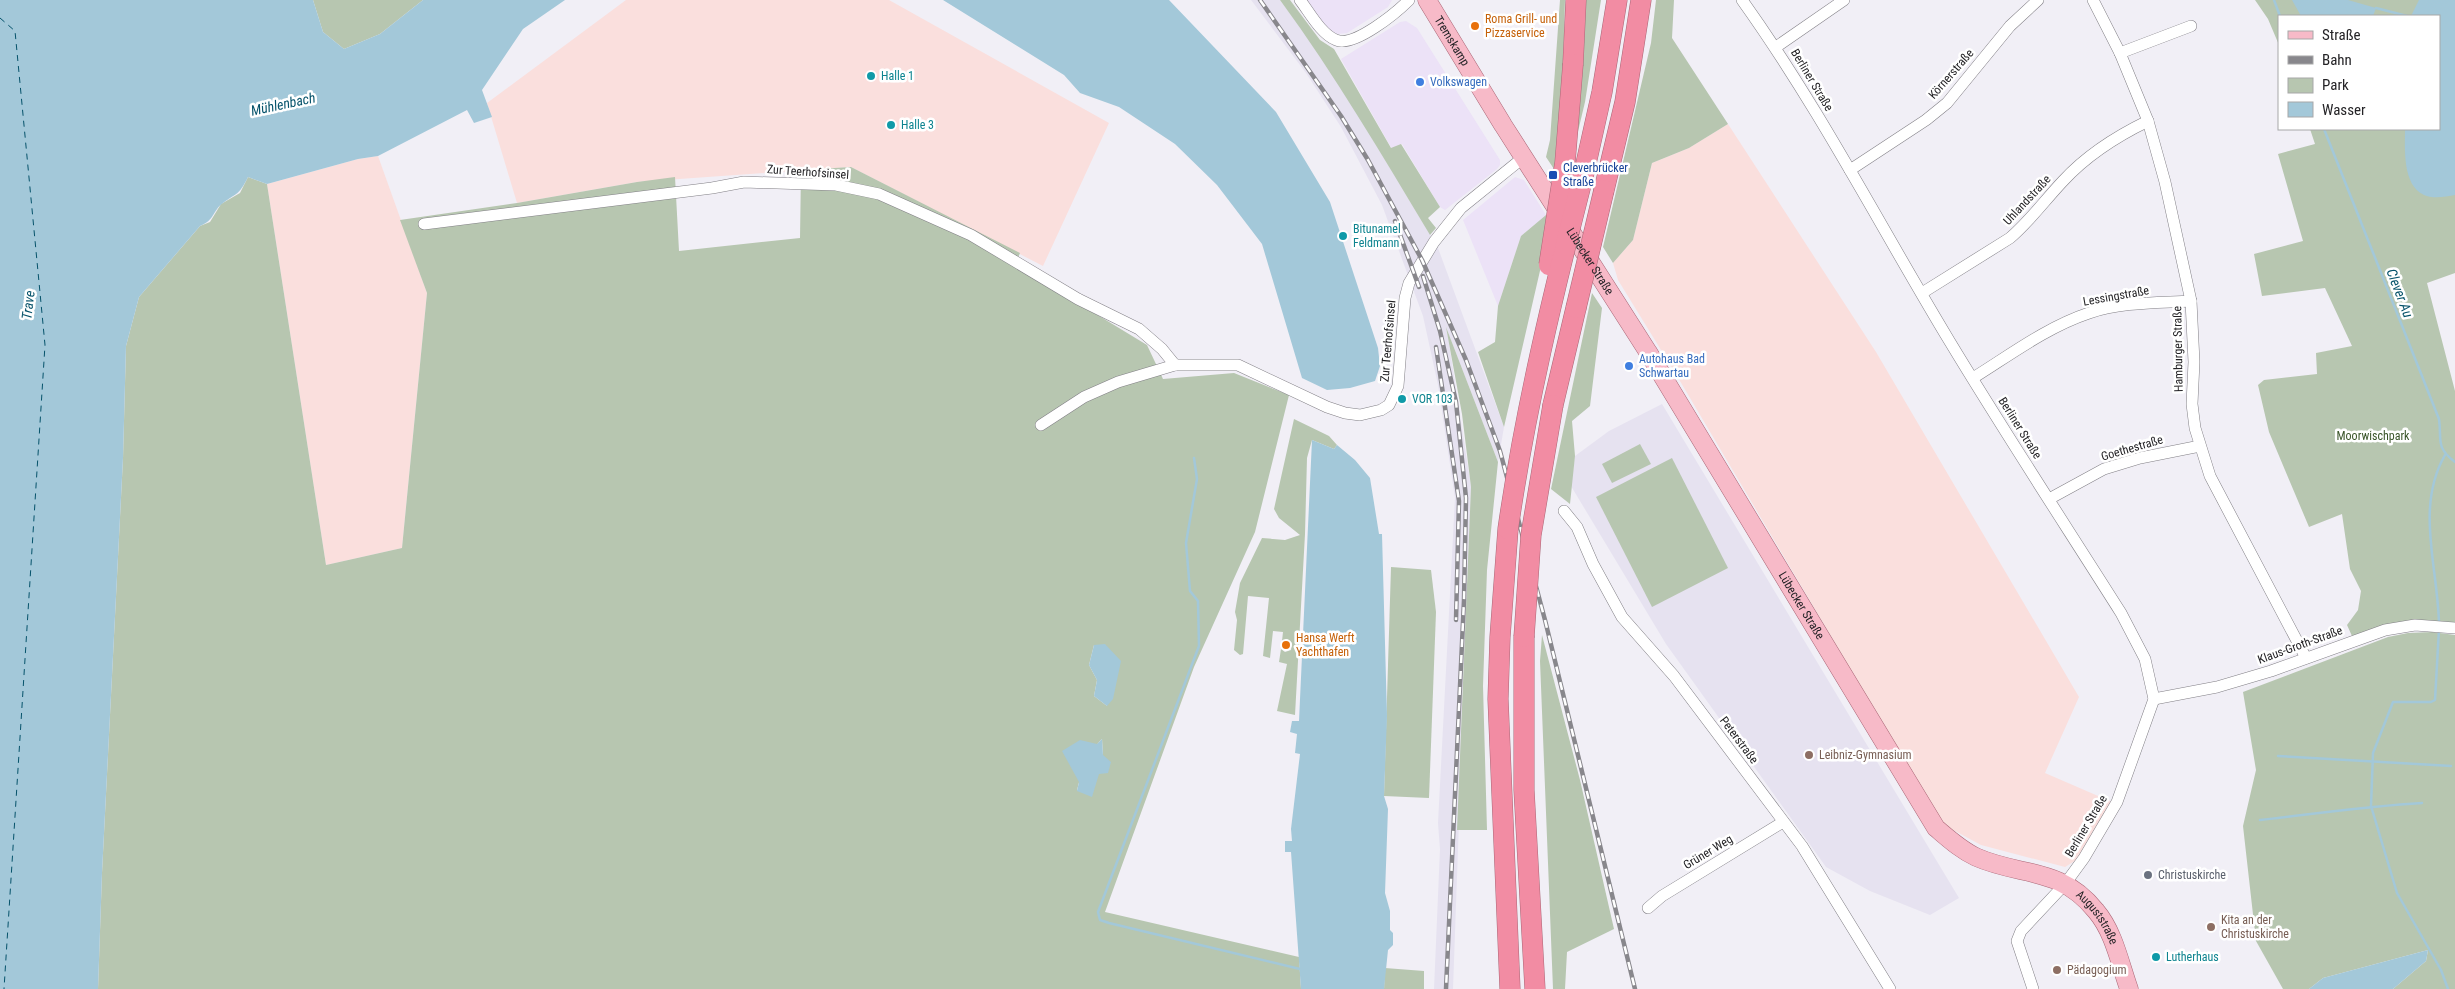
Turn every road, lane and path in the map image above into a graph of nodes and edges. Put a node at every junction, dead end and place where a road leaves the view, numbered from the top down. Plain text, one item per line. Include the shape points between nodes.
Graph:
1 (1300, 0) edge
2 (1410, 0) edge
3 (1427, 0) edge
4 (1576, 0) edge
5 (1617, 0) edge
6 (1641, 0) edge
7 (1742, 0) edge
8 (1844, 0) edge
9 (2038, 0) edge
10 (2093, 0) edge
11 (2191, 26) dead end
12 (1776, 47) junction
13 (2120, 53) junction
14 (2148, 121) junction
15 (1524, 157) junction
16 (1850, 170) junction
17 (424, 224) dead end
18 (1922, 293) junction
19 (1553, 294) junction
20 (2191, 301) junction
21 (1175, 365) junction
22 (1973, 378) junction
23 (1041, 424) dead end
24 (2200, 446) junction
25 (2049, 499) junction
26 (1564, 511) dead end
27 (2455, 628) edge
28 (2306, 658) junction
29 (2154, 699) junction
30 (1783, 822) junction
31 (2065, 884) junction
32 (1648, 908) dead end
33 (1510, 989) edge
34 (1535, 989) edge
35 (1890, 989) edge
36 (2033, 989) edge
37 (2129, 989) edge

1 - 2 street via 1326,34 1347,42 1395,14
3 - 15 main road, Tremskamp
4 - 19 highway, bridge via 1565,162 1548,267
5 - 19 highway, bridge via 1602,92
6 - 34 highway, bridge via 1624,102 1553,406 1531,535 1524,637 1524,790
7 - 12 street, Berliner Straße
8 - 12 street
9 - 16 street, Körnerstraße via 2010,26 1947,103
10 - 13 street, Hamburger Straße
11 - 13 street
12 - 16 street, Berliner Straße
13 - 14 street, Hamburger Straße
14 - 18 street, Uhlandstraße via 2093,155 2064,180 2010,238
14 - 20 street, Hamburger Straße
15 - 21 street, Zur Teerhofsinsel via 1461,208 1408,283 1398,386 1389,405 1381,410 1360,416 1345,413 1238,365
15 - 31 main road, Lübecker Straße via 1643,344 1936,828 1976,856
16 - 18 street, Berliner Straße
17 - 21 street, Zur Teerhofsinsel via 744,182 836,185 879,194 972,235 1078,299 1139,329
18 - 22 street, Berliner Straße
19 - 33 highway, bridge via 1516,474 1508,529 1500,637 1498,699
20 - 22 street, Lessingstraße via 2136,304 2090,312 2056,326
20 - 24 street, Hamburger Straße via 2192,404
21 - 23 street, Zur Teerhofsinsel via 1118,382 1084,397
22 - 25 street, Berliner Straße
24 - 25 street, Goethestraße via 2104,469
24 - 28 street, Hamburger Straße via 2210,476
25 - 29 street, Berliner Straße via 2121,613 2145,659
26 - 30 street, Peterstraße via 1577,527 1622,617 1674,676
27 - 28 street, Klaus-Groth-Straße via 2400,627
28 - 29 street, Klaus-Groth-Straße via 2217,688
29 - 31 street, Berliner Straße via 2117,802
30 - 32 street, Grüner Weg via 1662,896
30 - 35 street, Peterstraße via 1819,871
31 - 36 street via 2021,931 2017,941
31 - 37 main road, Auguststraße via 2096,911 2106,925

